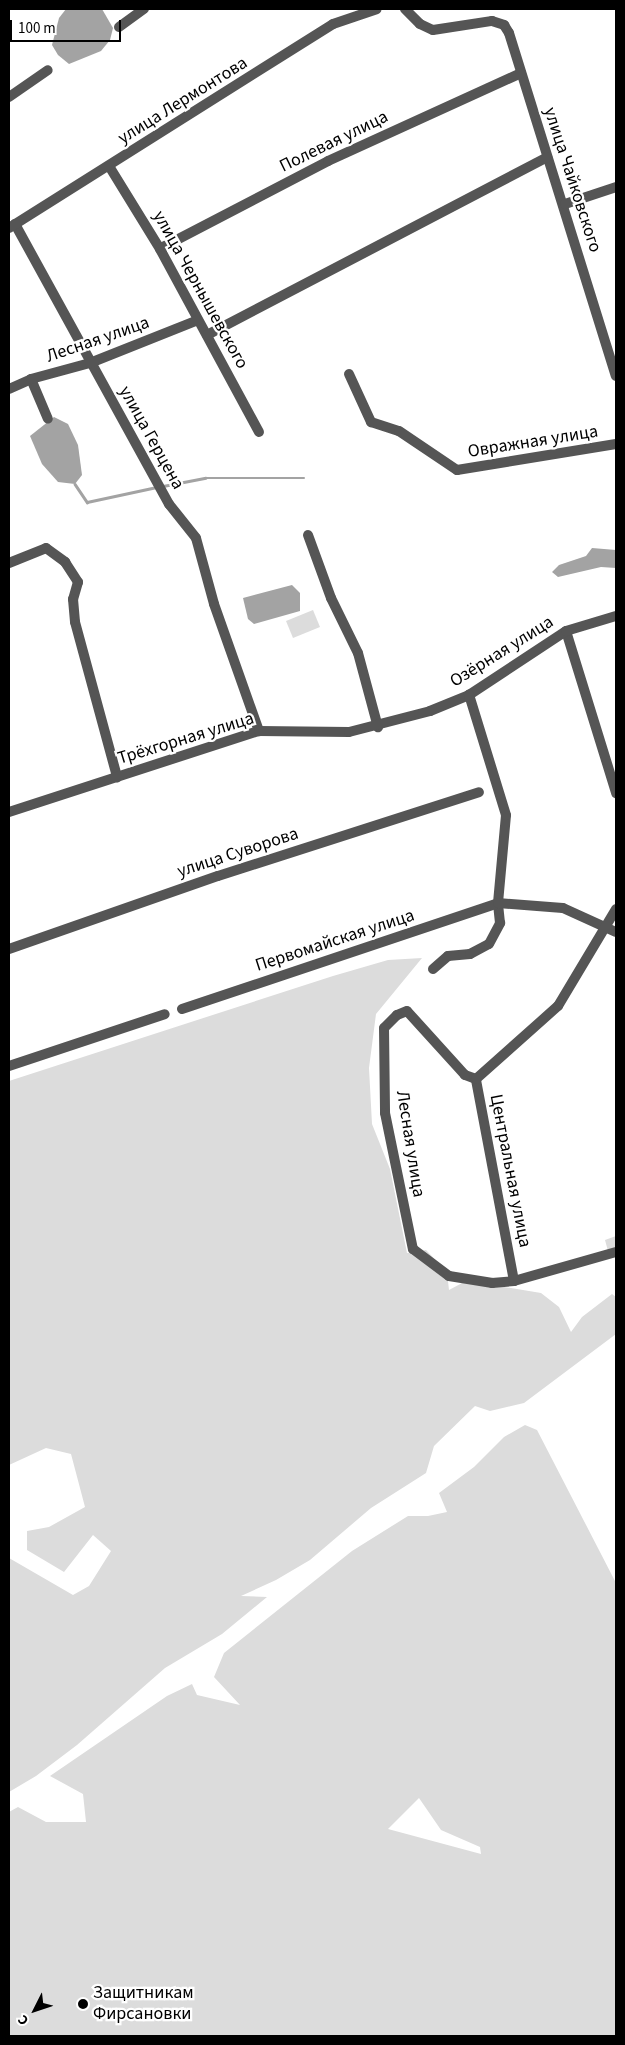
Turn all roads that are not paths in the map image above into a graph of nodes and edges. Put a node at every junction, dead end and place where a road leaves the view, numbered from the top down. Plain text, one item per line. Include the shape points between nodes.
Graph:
1 (144, 9) edge
2 (377, 9) edge
3 (405, 9) edge
4 (120, 27) dead end
5 (48, 70) dead end
6 (522, 73) junction
7 (9, 97) edge
8 (547, 157) junction
9 (109, 166) junction
10 (616, 187) edge
11 (564, 204) junction
12 (12, 226) edge
13 (164, 247) dead end
14 (198, 320) junction
15 (206, 335) junction
16 (90, 363) junction
17 (348, 374) dead end
18 (616, 376) edge
19 (31, 379) junction
20 (9, 389) edge
21 (48, 419) dead end
22 (259, 432) dead end
23 (616, 444) edge
24 (308, 535) dead end
25 (9, 563) edge
26 (616, 616) edge
27 (566, 631) junction
28 (470, 695) junction
29 (378, 727) junction
30 (259, 731) junction
31 (117, 777) junction
32 (479, 792) dead end
33 (616, 793) edge
34 (9, 812) edge
35 (498, 903) junction
36 (616, 909) edge
37 (606, 926) junction
38 (616, 932) edge
39 (9, 949) edge
40 (433, 969) dead end
41 (182, 1008) dead end
42 (166, 1014) dead end
43 (9, 1066) edge
44 (476, 1079) junction
45 (616, 1252) edge
46 (514, 1282) junction

1 - 4 street
2 - 9 street, улица Лермонтова via 333,24
3 - 6 street, улица Чайковского via 420,24 433,30 492,21 504,25
5 - 7 street
6 - 8 street, улица Чайковского
6 - 13 street, Полевая улица via 328,162
8 - 11 street, улица Чайковского
8 - 15 street
9 - 12 street, улица Лермонтова
9 - 14 street, улица Чернышевского
10 - 11 street
11 - 18 street, улица Чайковского
12 - 16 street, улица Герцена
14 - 15 street, улица Чернышевского
14 - 16 street, Лесная улица
15 - 22 street, улица Чернышевского
16 - 19 street, Лесная улица
16 - 30 street, улица Герцена via 169,504 196,538 214,604
17 - 23 street, Овражная улица via 371,422 399,431 456,470
19 - 20 street, Лесная улица
19 - 21 street
24 - 29 street via 331,598 358,653
25 - 31 street via 46,548 65,562 78,582 73,599 75,622
26 - 27 street, Озёрная улица
27 - 28 street, Озёрная улица
27 - 33 street
28 - 29 street, Озёрная улица
28 - 35 street via 506,814
29 - 30 street, Трёхгорная улица via 349,732
30 - 31 street, Трёхгорная улица
31 - 34 street, Трёхгорная улица
32 - 39 street, улица Суворова via 218,876
35 - 37 street via 563,908
35 - 40 street via 500,923 489,944 470,954 448,956
35 - 41 street, Первомайская улица
36 - 37 street, Центральная улица
37 - 38 street
37 - 44 street, Центральная улица via 558,1006
42 - 43 street
44 - 46 street, Центральная улица
44 - 46 street, Лесная улица via 466,1075 407,1011 397,1014 384,1028 385,1113 413,1249 449,1276 468,1281
45 - 46 street

